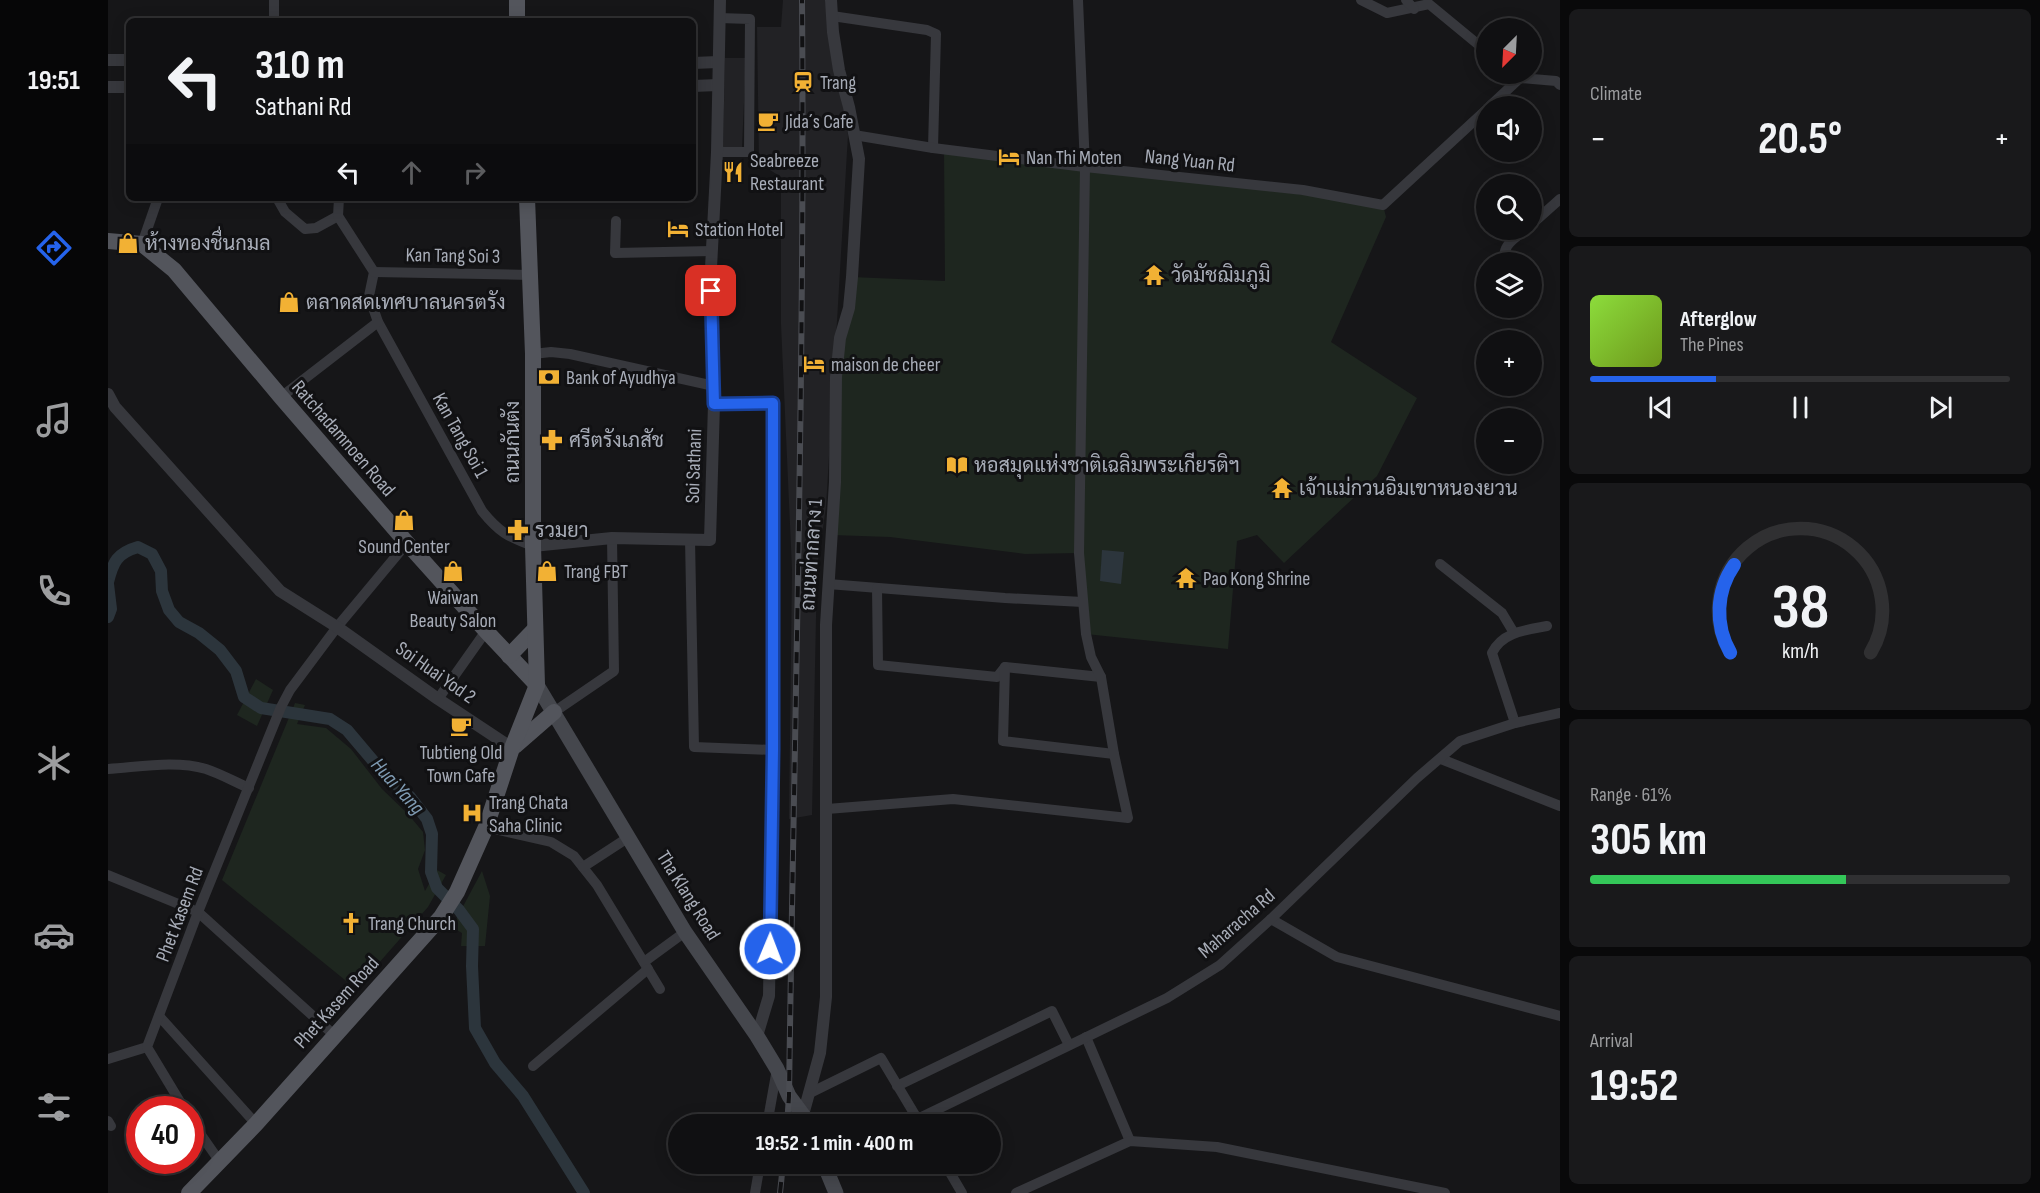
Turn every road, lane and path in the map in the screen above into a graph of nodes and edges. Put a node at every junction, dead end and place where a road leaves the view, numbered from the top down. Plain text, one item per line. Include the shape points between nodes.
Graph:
1 (274, 0) edge
2 (517, 0) edge
3 (720, 0) edge
4 (831, 0) edge
5 (1078, 0) edge
6 (1361, 0) edge
7 (1406, 0) edge
8 (1414, 9) junction
9 (832, 16) junction
10 (274, 18) edge
11 (517, 18) edge
12 (719, 18) junction
13 (1476, 43) edge
14 (108, 60) edge
15 (126, 60) edge
16 (718, 62) junction
17 (696, 63) edge
18 (1542, 79) edge
19 (1510, 84) edge
20 (1560, 84) edge
21 (718, 85) junction
22 (696, 86) edge
23 (108, 87) edge
24 (126, 87) edge
25 (1499, 96) edge
26 (1476, 119) edge
27 (854, 135) junction
28 (933, 148) junction
29 (717, 152) junction
30 (1085, 167) junction
31 (1560, 199) edge
32 (157, 201) edge
33 (279, 201) edge
34 (339, 201) edge
35 (527, 201) edge
36 (1542, 215) edge
37 (338, 216) junction
38 (616, 221) dead end
39 (1512, 240) edge
40 (108, 241) edge
41 (142, 244) junction
42 (712, 251) junction
43 (1504, 252) edge
44 (374, 272) junction
45 (531, 275) junction
46 (378, 322) junction
47 (533, 354) junction
48 (714, 386) junction
49 (108, 394) edge
50 (280, 397) junction
51 (714, 404) junction
52 (112, 408) edge
53 (612, 538) junction
54 (690, 539) junction
55 (407, 543) junction
56 (533, 546) junction
57 (1440, 564) dead end
58 (828, 584) junction
59 (877, 588) junction
60 (1083, 602) junction
61 (1546, 626) dead end
62 (338, 627) junction
63 (535, 629) junction
64 (486, 631) junction
65 (1514, 633) junction
66 (509, 656) junction
67 (1005, 667) junction
68 (1101, 677) junction
69 (537, 685) junction
70 (438, 699) junction
71 (554, 711) junction
72 (1560, 713) edge
73 (1515, 723) junction
74 (512, 748) junction
75 (773, 750) junction
76 (1114, 754) junction
77 (1440, 759) junction
78 (108, 769) edge
79 (249, 788) junction
80 (1560, 806) edge
81 (826, 809) junction
82 (486, 827) junction
83 (628, 837) junction
84 (583, 867) junction
85 (108, 875) edge
86 (198, 912) junction
87 (1271, 919) junction
88 (685, 932) junction
89 (646, 966) junction
90 (660, 989) dead end
91 (159, 1016) junction
92 (1560, 1016) edge
93 (334, 1035) junction
94 (757, 1036) junction
95 (1086, 1037) junction
96 (1069, 1045) junction
97 (147, 1047) junction
98 (108, 1059) edge
99 (533, 1066) dead end
100 (777, 1069) junction
101 (897, 1086) junction
102 (808, 1094) junction
103 (177, 1096) edge
104 (769, 1114) edge
105 (801, 1114) edge
106 (806, 1114) edge
107 (914, 1114) edge
108 (935, 1114) edge
109 (256, 1124) junction
110 (204, 1139) edge
111 (1130, 1141) junction
112 (220, 1162) junction
113 (758, 1174) edge
114 (828, 1174) edge
115 (951, 1174) edge
116 (189, 1193) edge
117 (755, 1193) edge
118 (836, 1193) edge
119 (962, 1193) edge
120 (1016, 1193) edge
121 (1445, 1193) edge

1 - 10 street
2 - 11 main road
3 - 12 street, Soi Sathani
4 - 9 street, ถนนท่ากลาง 1
5 - 30 street
6 - 8 street via 1387,14
7 - 8 street
8 - 13 street via 1429,4
9 - 27 street, ถนนท่ากลาง 1
9 - 28 street via 936,34
12 - 16 street, Soi Sathani
12 - 29 street via 750,19 749,152
14 - 15 street
16 - 17 street
16 - 21 street, Soi Sathani
18 - 20 street
19 - 25 street
21 - 22 street
21 - 29 street, Soi Sathani
23 - 24 street
26 - 30 street, Nang Yuan Rd via 1383,205 1303,190
27 - 28 street, Nang Yuan Rd
27 - 58 street, ถนนท่ากลาง 1 via 859,159 853,267 836,376 835,482
28 - 30 street, Nang Yuan Rd
29 - 42 street, Soi Sathani
30 - 60 street via 1079,553
31 - 36 street
32 - 41 street
33 - 37 street via 305,229 316,228
34 - 37 street
35 - 45 main road, ถนนกันตัง
37 - 44 street
38 - 42 street via 615,253
39 - 43 street
40 - 41 main road
41 - 50 main road, Ratchadamnoen Road via 174,270
42 - 48 street, Soi Sathani
44 - 45 street, Kan Tang Soi 3
44 - 46 street, Kan Tang Soi 1 via 369,296
45 - 47 main road, ถนนกันตัง
46 - 50 street
46 - 56 street, Kan Tang Soi 1 via 482,511 509,537
47 - 48 street via 570,354
47 - 56 main road, ถนนกันตัง
48 - 51 street, Soi Sathani
49 - 52 street, Soi Huai Yod 2
50 - 55 main road, Ratchadamnoen Road
51 - 54 street, Soi Sathani via 710,540
51 - 75 street via 773,403
52 - 62 street, Soi Huai Yod 2 via 280,591
53 - 54 street, Soi Sathani
53 - 56 street, Soi Sathani
53 - 71 street via 614,671
54 - 75 street via 694,747
55 - 62 street, Phet Kasem Rd
55 - 64 main road, Ratchadamnoen Road
56 - 63 main road, ถนนกันตัง
57 - 65 street via 1502,614
58 - 59 street
58 - 81 street, ถนนท่ากลาง 1
59 - 60 street
59 - 67 street via 878,665 997,677
60 - 68 street via 1091,657
61 - 65 street
62 - 70 street, Soi Huai Yod 2
62 - 79 street, Phet Kasem Rd via 280,707
63 - 66 main road
63 - 69 main road, ถนนกันตัง
64 - 66 main road, Ratchadamnoen Road
64 - 70 street
65 - 73 street via 1497,642 1492,653
66 - 69 main road, Ratchadamnoen Road
67 - 68 street
67 - 76 street via 1003,741
68 - 76 street
69 - 71 main road, Tha Klang Road
69 - 74 main road, Phet Kasem Road
70 - 74 street, Soi Huai Yod 2
71 - 74 main road
71 - 83 main road, Tha Klang Road
72 - 73 street, Maharacha Rd
73 - 77 street, Maharacha Rd via 1460,741
74 - 82 main road, Phet Kasem Road
75 - 94 street via 769,996
76 - 81 street via 1128,818 953,799
77 - 80 street
77 - 87 street, Maharacha Rd
78 - 79 street via 169,764 194,767
79 - 86 street, Phet Kasem Rd
81 - 102 street, ถนนท่ากลาง 1 via 826,997 820,1053
82 - 84 street via 551,842 574,856
82 - 93 main road, Phet Kasem Road via 457,892 441,917
83 - 84 street
83 - 88 main road, Tha Klang Road
84 - 89 street
85 - 86 street
86 - 91 street, Phet Kasem Rd
86 - 93 street
87 - 92 street via 1337,957
87 - 95 street, Maharacha Rd via 1220,965 1167,998
88 - 89 street
88 - 94 main road, Tha Klang Road
89 - 90 street
89 - 99 street
91 - 97 street, Phet Kasem Rd
91 - 109 street
93 - 109 main road, Phet Kasem Road
94 - 100 main road, Tha Klang Road
95 - 96 street, Maharacha Rd
95 - 111 street
96 - 101 street via 1052,1011
96 - 108 street, Maharacha Rd
97 - 98 street
97 - 103 street
100 - 104 street
100 - 105 main road, Tha Klang Road
101 - 102 street via 881,1058
101 - 107 street
102 - 106 street, ถนนท่ากลาง 1
109 - 112 main road, Phet Kasem Road
110 - 112 street
111 - 120 street
111 - 121 street via 1217,1147
112 - 116 main road, Phet Kasem Road
113 - 117 street
114 - 118 main road
115 - 119 street

